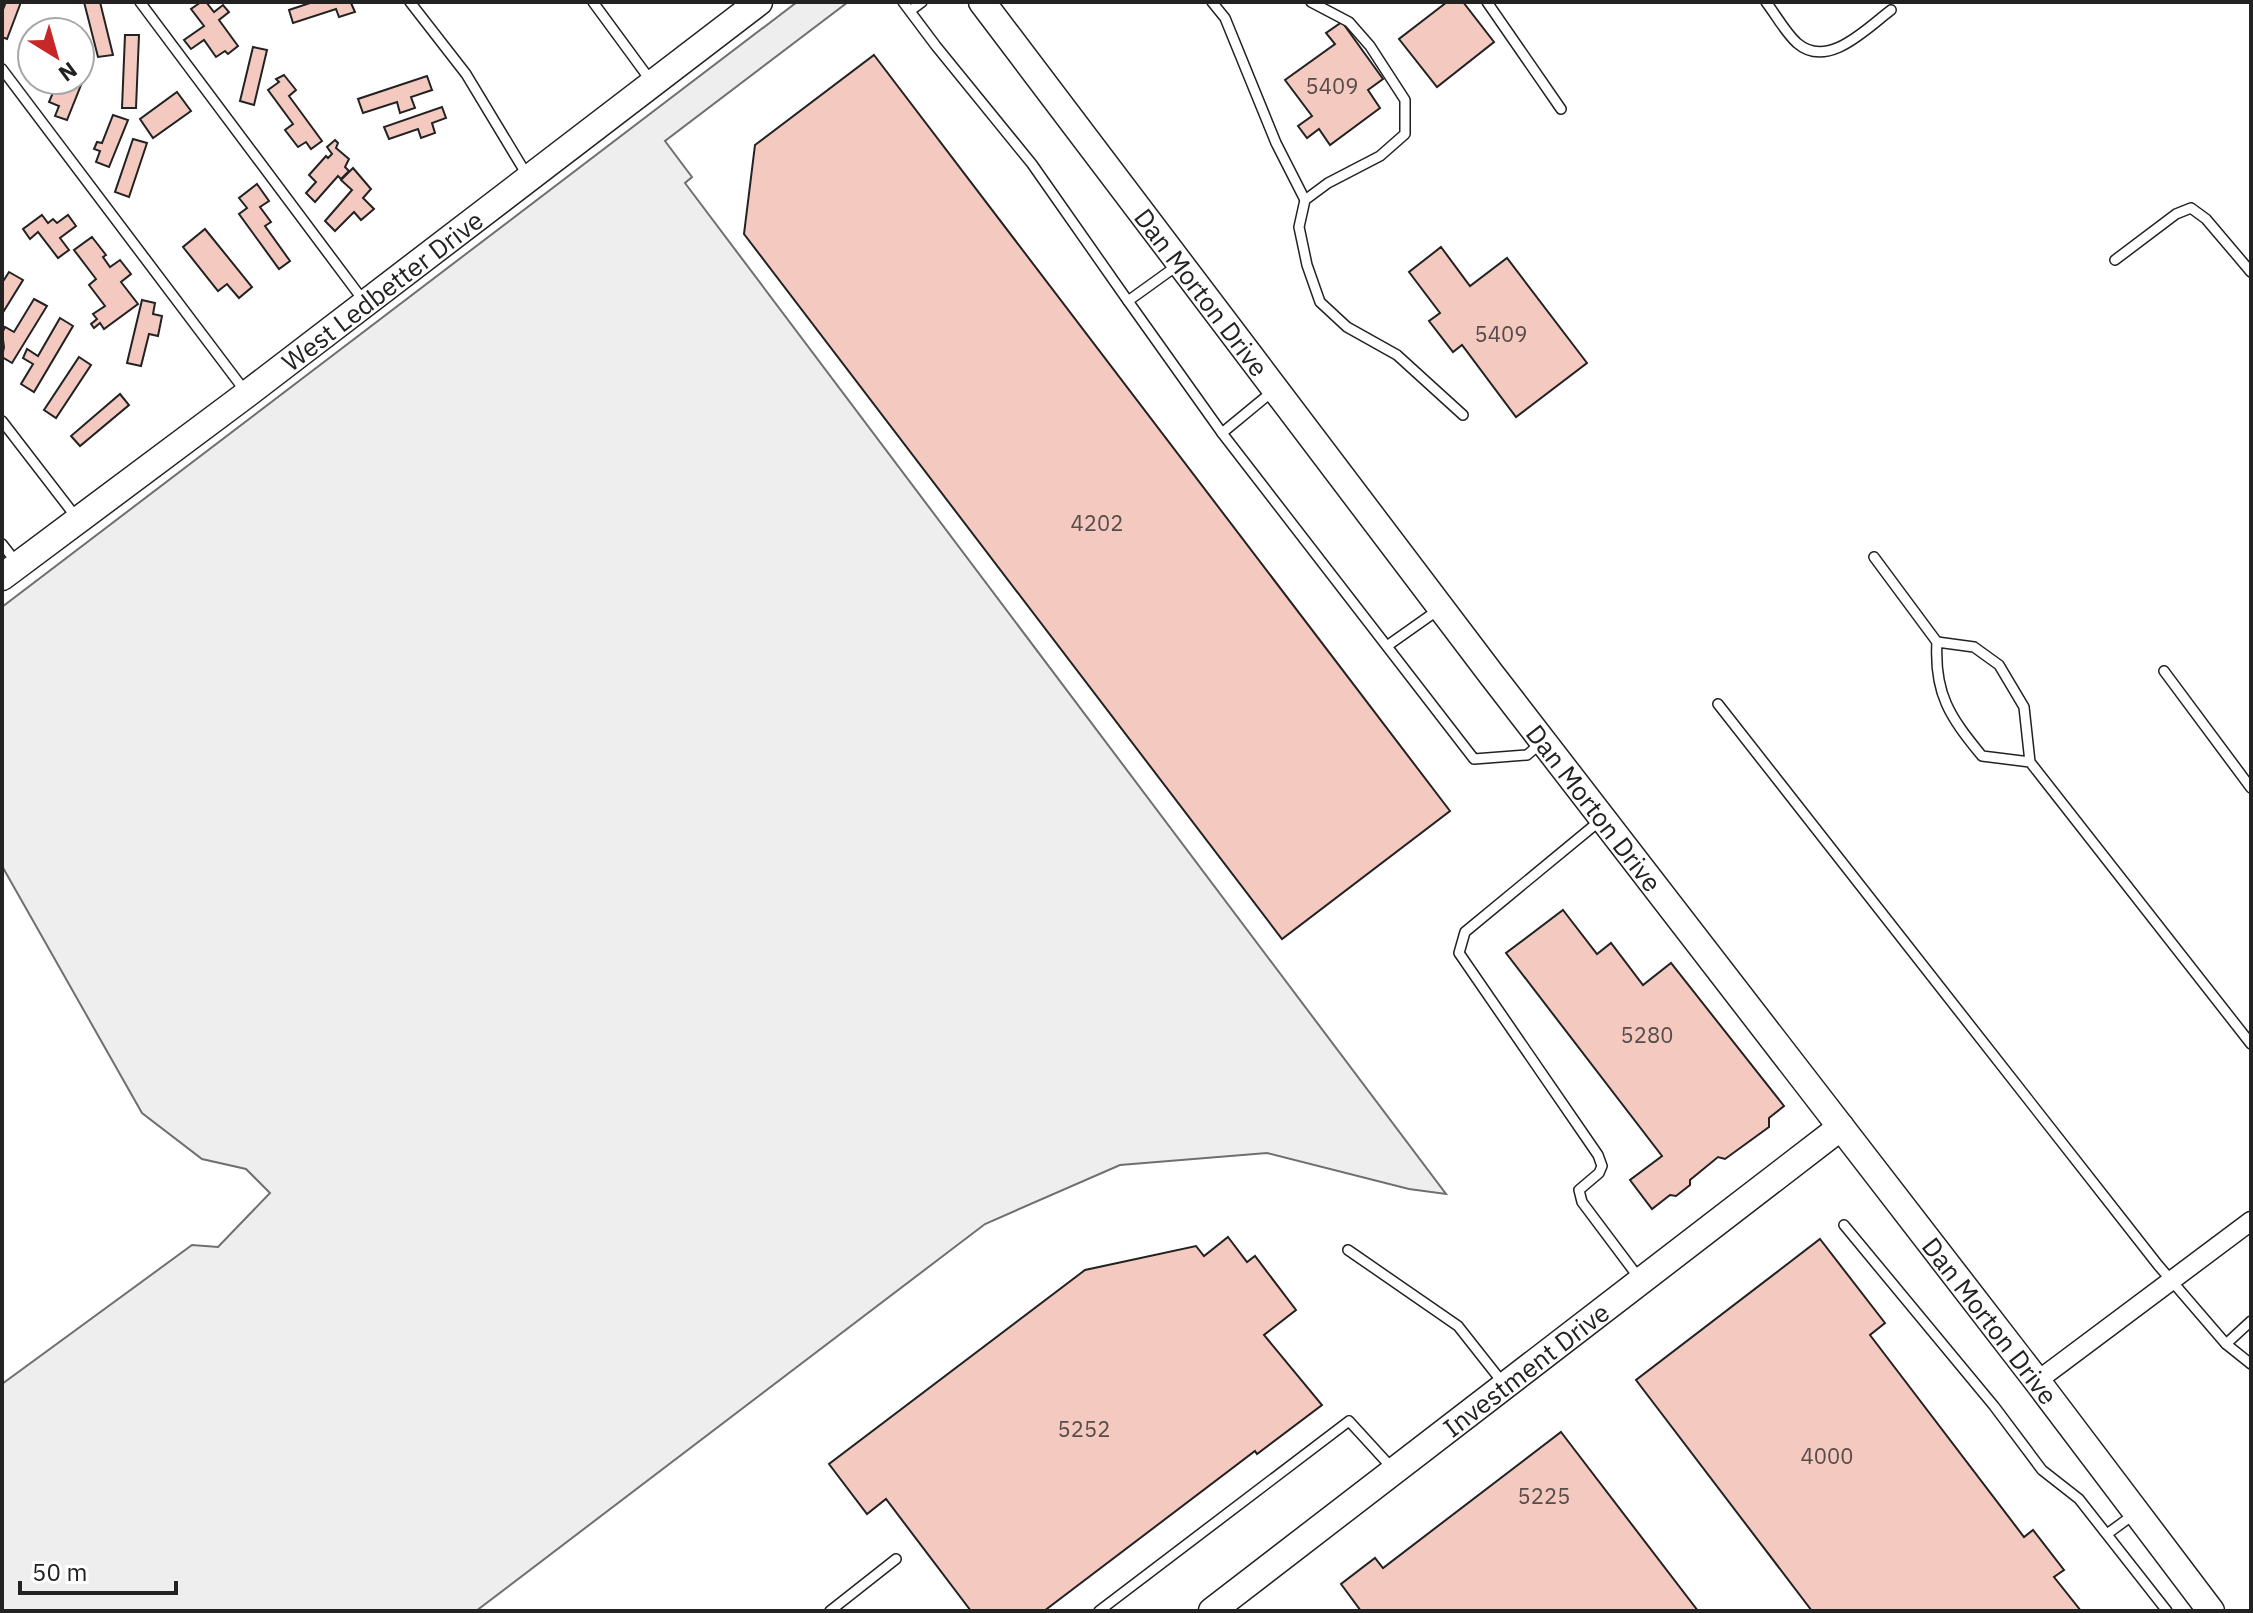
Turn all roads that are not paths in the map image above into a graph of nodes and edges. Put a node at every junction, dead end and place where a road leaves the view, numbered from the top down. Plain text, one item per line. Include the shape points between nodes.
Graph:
1 (140, 2) edge
2 (410, 2) edge
3 (593, 2) edge
4 (759, 2) edge
5 (922, 2) edge
6 (982, 2) edge
7 (1212, 2) edge
8 (1311, 2) edge
9 (1487, 2) edge
10 (1766, 2) edge
11 (906, 6) edge
12 (1891, 10) dead end
13 (2, 69) edge
14 (653, 83) junction
15 (1561, 109) dead end
16 (529, 178) junction
17 (1305, 200) junction
18 (2115, 260) dead end
19 (1181, 263) junction
20 (2251, 272) edge
21 (1128, 301) junction
22 (365, 303) junction
23 (1276, 388) junction
24 (247, 394) junction
25 (1463, 415) dead end
26 (2, 421) edge
27 (1222, 433) junction
28 (78, 520) junction
29 (1874, 557) dead end
30 (7, 562) edge
31 (1441, 608) junction
32 (1937, 642) junction
33 (1387, 646) junction
34 (2164, 671) dead end
35 (1718, 704) dead end
36 (1543, 742) junction
37 (2030, 762) junction
38 (2251, 788) edge
39 (1603, 818) junction
40 (2251, 1044) edge
41 (1841, 1127) junction
42 (2251, 1221) edge
43 (1844, 1225) dead end
44 (1348, 1250) dead end
45 (1641, 1280) junction
46 (2172, 1281) junction
47 (2251, 1321) edge
48 (2226, 1344) junction
49 (2251, 1364) edge
50 (2037, 1381) junction
51 (1505, 1385) junction
52 (1395, 1470) junction
53 (2137, 1513) junction
54 (2107, 1534) junction
55 (896, 1559) dead end
56 (1214, 1610) edge
57 (830, 1611) edge
58 (1099, 1611) edge
59 (2167, 1611) edge
60 (2211, 1611) edge

1 - 22 lane
2 - 16 lane via 466,74
3 - 14 lane
4 - 14 street, West Ledbetter Drive
5 - 11 lane
6 - 19 street, Dan Morton Drive
7 - 17 lane via 1225,18 1265,119
8 - 17 lane via 1349,22 1370,46 1405,100 1405,134 1380,156
9 - 15 lane
10 - 12 lane via 1797,43 1811,52 1842,46
11 - 21 lane via 1032,164
13 - 24 lane
14 - 16 street, West Ledbetter Drive
16 - 22 street, West Ledbetter Drive
17 - 25 lane via 1299,227 1320,302 1347,327 1397,355
18 - 20 lane via 2191,208
19 - 21 lane
19 - 23 street, Dan Morton Drive
21 - 27 lane
22 - 24 street, West Ledbetter Drive
23 - 27 lane
23 - 31 street, Dan Morton Drive
24 - 28 street, West Ledbetter Drive
26 - 28 lane
27 - 33 lane
28 - 30 street, West Ledbetter Drive
29 - 32 lane
31 - 33 lane
31 - 36 street, Dan Morton Drive
32 - 37 lane via 1974,647 1999,665 2024,707
32 - 37 lane via 1935,670 1961,730 1982,756
33 - 36 lane via 1474,759 1527,755
34 - 38 lane
35 - 46 lane
36 - 39 street, Dan Morton Drive
37 - 40 lane
39 - 41 street, Dan Morton Drive
39 - 45 lane via 1465,932 1459,953 1598,1155 1602,1166 1579,1190 1582,1202
41 - 45 street, Investment Drive
41 - 50 street, Dan Morton Drive
42 - 46 street
43 - 54 lane via 2042,1470 2079,1499
44 - 51 lane via 1458,1326
45 - 51 street, Investment Drive
46 - 48 lane
46 - 50 street
47 - 48 lane
48 - 49 lane
50 - 53 street, Dan Morton Drive
51 - 52 street, Investment Drive
52 - 56 street, Investment Drive
52 - 58 lane via 1349,1421
53 - 54 lane
53 - 60 street, Dan Morton Drive
54 - 59 lane
55 - 57 lane

